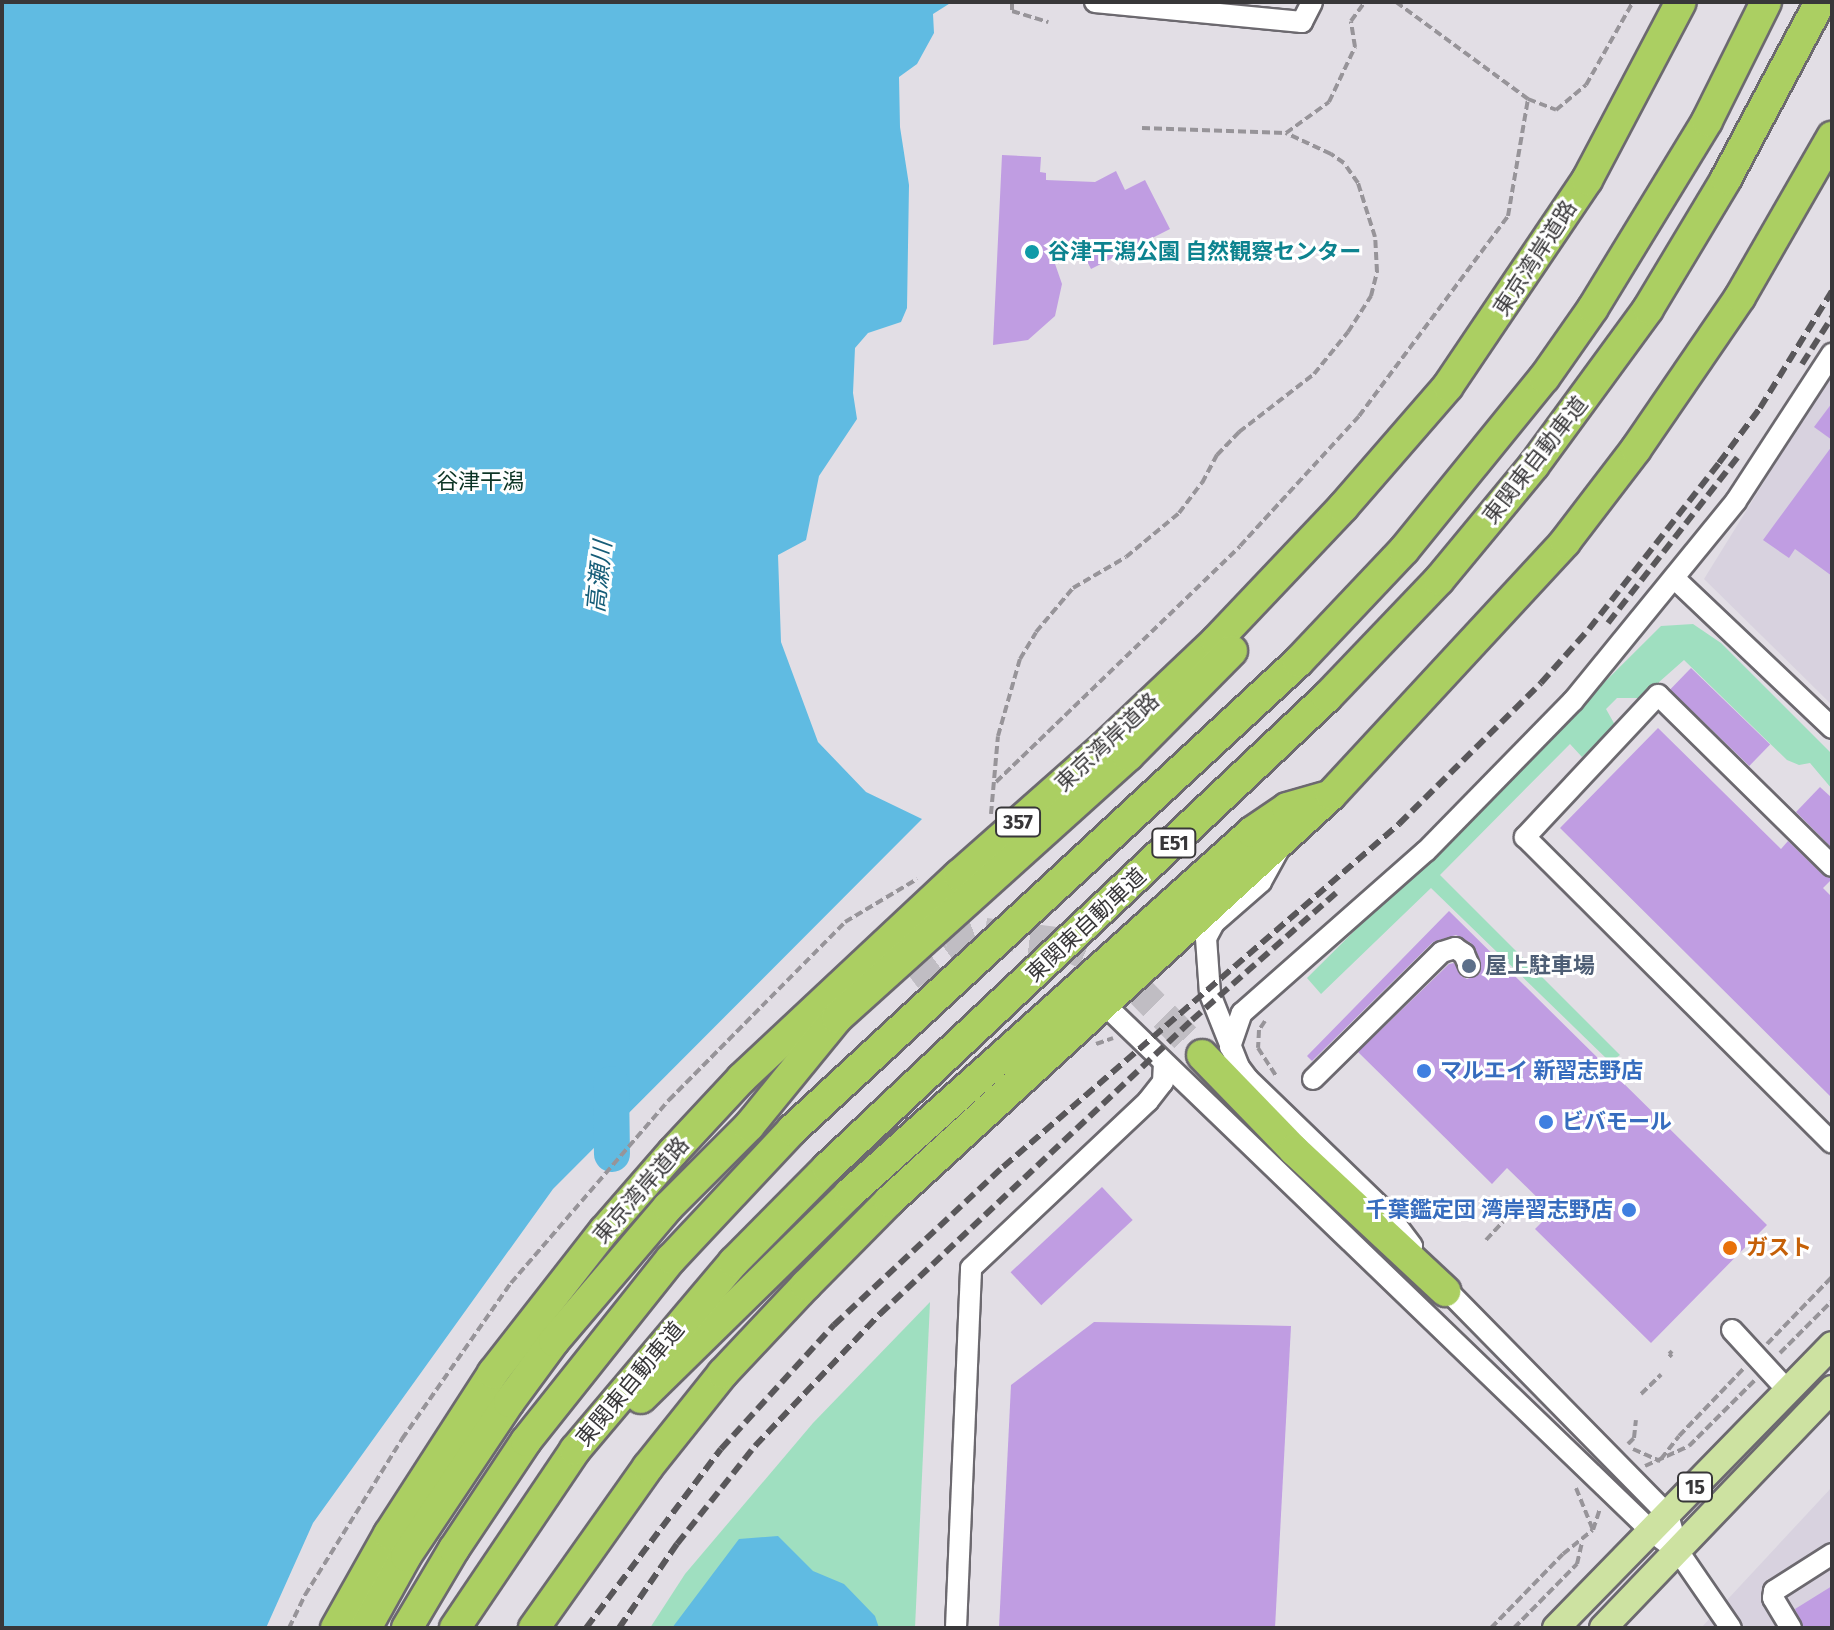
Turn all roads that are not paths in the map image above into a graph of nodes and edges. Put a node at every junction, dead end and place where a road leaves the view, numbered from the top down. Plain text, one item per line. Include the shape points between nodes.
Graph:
1 (1095, 2) edge
2 (1312, 2) edge
3 (1681, 2) edge
4 (1766, 2) edge
5 (1820, 2) edge
6 (1832, 137) edge
7 (1832, 354) edge
8 (1448, 386) junction
9 (1674, 578) junction
10 (1832, 728) edge
11 (1331, 795) junction
12 (1281, 843) junction
13 (1832, 866) edge
14 (1469, 966) dead end
15 (909, 976) tunnel mouth
16 (1280, 980) junction
17 (1210, 994) junction
18 (1104, 1004) junction
19 (1038, 1025) junction
20 (1216, 1051) junction
21 (1164, 1065) junction
22 (1313, 1079) dead end
23 (1199, 1098) junction
24 (1148, 1101) junction
25 (749, 1126) junction
26 (1832, 1143) edge
27 (1445, 1291) joint
28 (1732, 1330) dead end
29 (1832, 1345) edge
30 (1832, 1389) edge
31 (1788, 1391) junction
32 (1659, 1523) junction
33 (1678, 1551) junction
34 (1832, 1554) edge
35 (371, 1619) edge
36 (336, 1628) edge
37 (407, 1628) edge
38 (455, 1628) edge
39 (468, 1628) edge
40 (534, 1628) edge
41 (956, 1628) edge
42 (1556, 1628) edge
43 (1603, 1628) edge
44 (1731, 1628) edge
45 (1791, 1628) edge

1 - 2 street via 1302,22
3 - 8 highway, 東京湾岸道路 / 357 via 1587,180
4 - 37 highway, 東関東自動車道 / E51 via 1707,121 1593,308 1544,378 1404,550 1298,662 792,1130 671,1259 526,1441
5 - 38 highway, 東関東自動車道 / E51 via 1733,168 1655,298 1534,465 1439,580 1327,697 734,1262 575,1450
6 - 11 highway via 1740,297 1636,449 1565,542
7 - 9 street via 1736,501
8 - 25 highway via 1264,619 1128,756 837,1018
8 - 36 highway, 東京湾岸道路 / 357 via 1216,641 753,1068 673,1152 493,1373 389,1534
9 - 10 street
9 - 16 street via 1563,712 1426,851
11 - 12 highway
11 - 19 highway via 1287,808 1252,832
12 - 17 street via 1261,882 1214,923 1206,938
12 - 18 highway
13 - 26 street via 1658,695 1525,837
14 - 22 street via 1455,948 1442,952
15 - 25 highway
16 - 17 street via 1245,1001
16 - 20 street via 1242,1013
17 - 20 street
18 - 19 highway via 1079,997
18 - 21 street
18 - 40 highway via 889,1201 723,1373 648,1467
19 - 39 highway via 849,1194 660,1377 569,1486
20 - 27 highway via 1294,1150
21 - 23 street
21 - 24 street via 1163,1082
23 - 24 street via 1170,1090
23 - 32 street
24 - 41 street via 976,1260 969,1279
25 - 35 highway via 668,1207 554,1341 484,1438
27 - 32 street
28 - 31 street
29 - 31 main road, 15
30 - 33 main road, 15
31 - 32 main road, 15
32 - 33 street
32 - 42 main road, 15
33 - 43 main road, 15
33 - 44 street
34 - 45 street via 1774,1591

